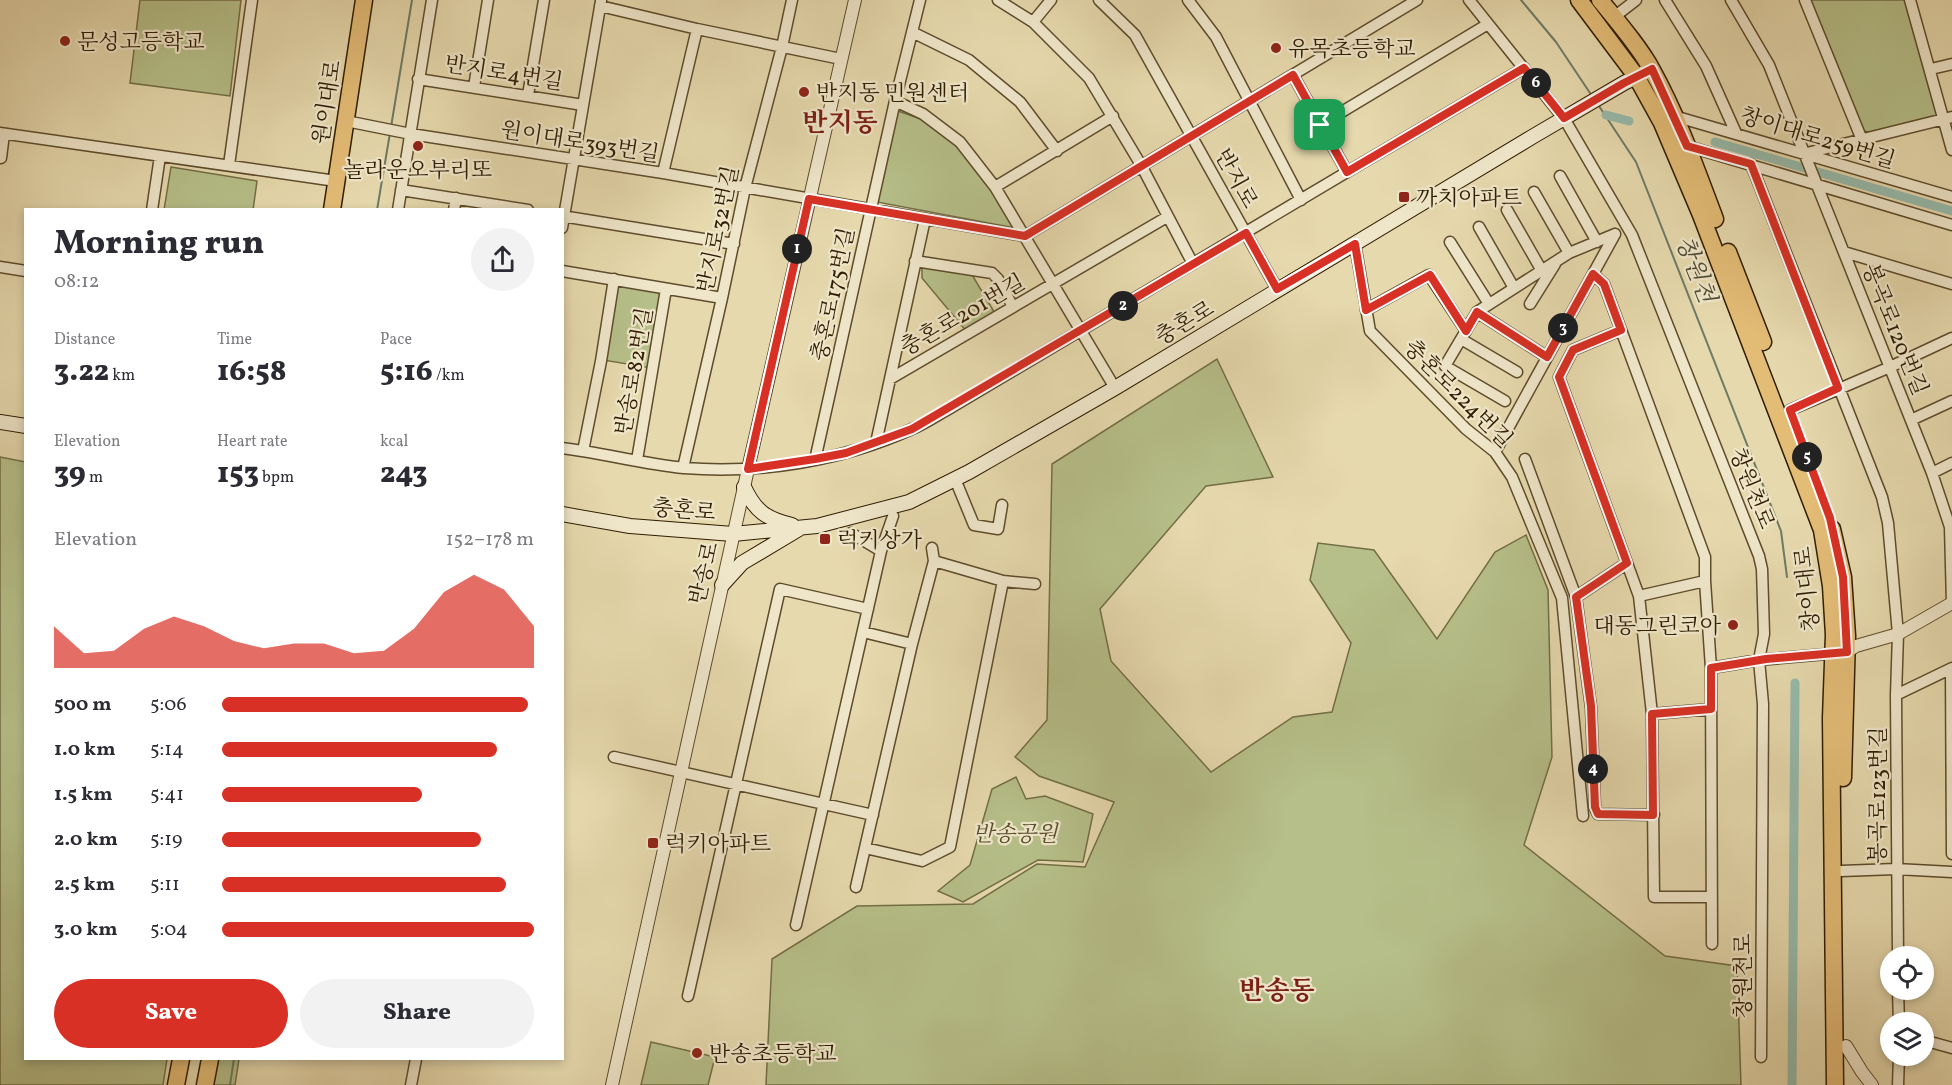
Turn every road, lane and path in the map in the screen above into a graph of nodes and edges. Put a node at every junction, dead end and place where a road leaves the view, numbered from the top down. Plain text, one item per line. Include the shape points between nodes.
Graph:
1 (252, 0) edge
2 (364, 0) edge
3 (432, 0) edge
4 (488, 0) edge
5 (544, 0) edge
6 (792, 0) edge
7 (855, 0) edge
8 (920, 0) edge
9 (998, 0) edge
10 (1051, 0) edge
11 (1099, 0) edge
12 (1188, 0) edge
13 (1417, 0) edge
14 (1469, 0) edge
15 (1579, 0) edge
16 (1600, 0) edge
17 (1636, 0) edge
18 (1665, 0) edge
19 (1731, 0) edge
20 (1805, 0) edge
21 (1910, 0) edge
22 (601, 3) edge
23 (1614, 17) junction
24 (1032, 22) junction
25 (1488, 24) junction
26 (697, 29) junction
27 (912, 32) junction
28 (782, 47) junction
29 (841, 59) junction
30 (1952, 64) edge
31 (1524, 68) junction
32 (1931, 69) junction
33 (1293, 75) junction
34 (1637, 76) junction
35 (418, 79) junction
36 (474, 87) junction
37 (528, 95) junction
38 (895, 101) junction
39 (1250, 101) junction
40 (583, 105) junction
41 (1113, 116) junction
42 (1567, 116) junction
43 (1673, 116) junction
44 (1948, 118) edge
45 (346, 121) junction
46 (1320, 125) junction
47 (2, 133) edge
48 (1737, 133) junction
49 (411, 134) junction
50 (1191, 136) junction
51 (1862, 140) junction
52 (1687, 146) junction
53 (1952, 150) edge
54 (1057, 151) junction
55 (160, 156) junction
56 (0, 158) edge
57 (1806, 158) junction
58 (574, 160) junction
59 (1751, 164) junction
60 (229, 165) junction
61 (1141, 165) junction
62 (1347, 172) junction
63 (663, 173) junction
64 (1560, 176) dead end
65 (336, 181) junction
66 (1815, 181) junction
67 (995, 187) junction
68 (744, 188) junction
69 (402, 190) junction
70 (1534, 192) dead end
71 (1952, 197) edge
72 (456, 198) junction
73 (809, 199) junction
74 (1300, 200) junction
75 (152, 208) edge
76 (332, 208) edge
77 (398, 208) edge
78 (454, 208) edge
79 (508, 208) edge
80 (870, 209) junction
81 (1507, 210) dead end
82 (564, 211) edge
83 (564, 216) edge
84 (1167, 216) junction
85 (1623, 217) junction
86 (925, 219) junction
87 (1952, 225) edge
88 (1479, 227) dead end
89 (1246, 233) junction
90 (1615, 234) junction
91 (1025, 236) junction
92 (1450, 242) dead end
93 (1597, 242) junction
94 (734, 244) junction
95 (1355, 244) junction
96 (1844, 252) junction
97 (1569, 253) junction
98 (915, 261) junction
99 (1557, 261) junction
100 (1193, 264) junction
101 (0, 267) edge
102 (24, 271) edge
103 (564, 271) edge
104 (1542, 271) junction
105 (1593, 274) junction
106 (614, 279) junction
107 (1053, 284) junction
108 (1952, 284) edge
109 (1514, 288) junction
110 (666, 289) junction
111 (1277, 289) junction
112 (722, 298) junction
113 (1489, 304) junction
114 (1530, 304) dead end
115 (1013, 307) junction
116 (1366, 310) junction
117 (1477, 312) junction
118 (1621, 330) junction
119 (1082, 331) junction
120 (1463, 335) junction
121 (1952, 338) edge
122 (1547, 357) junction
123 (1890, 367) junction
124 (1517, 372) dead end
125 (890, 378) junction
126 (1115, 388) junction
127 (1838, 388) junction
128 (1952, 400) edge
129 (1505, 401) dead end
130 (1790, 410) junction
131 (1911, 420) junction
132 (0, 422) edge
133 (24, 426) edge
134 (876, 443) junction
135 (564, 448) edge
136 (583, 451) junction
137 (1495, 452) junction
138 (815, 459) junction
139 (1525, 459) dead end
140 (637, 460) junction
141 (1952, 464) edge
142 (683, 468) junction
143 (748, 469) junction
144 (1932, 473) junction
145 (955, 479) junction
146 (744, 487) junction
147 (1002, 505) dead end
148 (564, 514) edge
149 (893, 516) dead end
150 (1951, 526) edge
151 (802, 527) junction
152 (851, 533) dead end
153 (733, 534) junction
154 (932, 548) dead end
155 (881, 551) junction
156 (934, 561) junction
157 (1627, 563) junction
158 (1003, 581) junction
159 (1705, 581) junction
160 (1035, 584) dead end
161 (722, 585) junction
162 (1639, 596) junction
163 (1576, 597) junction
164 (1952, 604) edge
165 (868, 609) junction
166 (863, 632) junction
167 (1898, 634) junction
168 (912, 644) junction
169 (1841, 652) junction
170 (1762, 659) junction
171 (1711, 668) junction
172 (1951, 668) edge
173 (1896, 695) junction
174 (1711, 709) junction
175 (1652, 714) junction
176 (614, 757) dead end
177 (680, 770) junction
178 (736, 783) junction
179 (824, 804) junction
180 (873, 815) junction
181 (1653, 815) junction
182 (1583, 816) dead end
183 (865, 848) junction
184 (1952, 854) edge
185 (1896, 869) junction
186 (1841, 871) junction
187 (1952, 872) edge
188 (856, 887) dead end
189 (1710, 897) junction
190 (796, 924) dead end
191 (1712, 944) dead end
192 (1898, 946) edge
193 (688, 996) dead end
194 (1934, 1043) edge
195 (1846, 1046) junction
196 (1952, 1048) edge
197 (1761, 1057) dead end
198 (181, 1060) edge
199 (210, 1060) edge
200 (416, 1060) edge
201 (1899, 1066) edge
202 (176, 1085) edge
203 (205, 1085) edge
204 (411, 1085) edge
205 (612, 1085) edge
206 (1835, 1085) edge
207 (1846, 1085) edge
208 (1872, 1085) edge
209 (1898, 1085) edge

1 - 60 street
2 - 45 main road, 원이대로
3 - 35 street, 반지로4번길
4 - 36 street
5 - 37 street
6 - 28 street, 반지로32번길
7 - 29 street, 반송로
8 - 27 street, 충혼로175번길
9 - 24 street
10 - 24 street
11 - 50 street, 반지로 via 1135,34
12 - 39 street via 1216,37
13 - 33 street
14 - 25 street, 창원천로
15 - 34 main road, 창이대로
16 - 23 main road, 창이대로
17 - 23 street
18 - 48 street via 1706,66
19 - 57 street, 봉곡로120번길 via 1769,65
20 - 51 street
21 - 32 street
22 - 26 street
22 - 40 street
23 - 34 main road, 창이대로
24 - 41 street via 1089,78
25 - 31 street, 창원천로
25 - 46 street
26 - 28 street
26 - 63 street
27 - 38 street, 충혼로175번길
27 - 54 street via 969,60 1020,102
28 - 29 street
28 - 68 street, 반지로32번길
29 - 73 street, 반송로
30 - 32 street
31 - 42 street, 창원천로
31 - 62 street, 반송로82번길
32 - 44 street
33 - 39 street
33 - 46 street
34 - 42 main road, 충혼로
34 - 43 main road, 창이대로
34 - 169 main road, 창이대로 via 1701,214 1822,530
35 - 36 street, 반지로4번길
35 - 49 street, 반지로4번길
36 - 37 street, 반지로4번길
37 - 40 street, 반지로4번길
38 - 67 street, 충혼로201번길 via 923,114 960,142
38 - 80 street, 충혼로175번길
39 - 50 street
39 - 74 street
40 - 58 street
41 - 54 street
41 - 61 street
42 - 85 street, 창원천로
42 - 95 main road, 충혼로
43 - 48 street, 창이대로259번길
43 - 52 main road, 창이대로
44 - 51 street
44 - 53 street
45 - 49 street, 원이대로393번길
45 - 65 main road, 원이대로
46 - 62 street
47 - 55 street
47 - 56 street
48 - 57 street, 창이대로259번길
49 - 58 street, 원이대로393번길
49 - 69 street, 반지로4번길
50 - 61 street
50 - 89 street, 반지로
51 - 57 street
52 - 59 street
52 - 130 main road, 창이대로
54 - 67 street
55 - 60 street
55 - 75 street
57 - 66 street, 봉곡로120번길
57 - 71 street, 창이대로259번길
58 - 63 street, 원이대로393번길
58 - 82 street
59 - 66 street
59 - 127 street, 봉곡로123번길
60 - 65 street
61 - 84 street
61 - 91 street
62 - 74 street, 반송로82번길
63 - 68 street, 원이대로393번길
64 - 93 street
65 - 76 main road, 원이대로
66 - 87 street
66 - 96 street, 봉곡로120번길
67 - 91 street, 충혼로201번길
68 - 73 street, 원이대로393번길
68 - 94 street, 반지로32번길
69 - 72 street
69 - 77 street, 반지로4번길
70 - 97 street
72 - 78 street
72 - 79 street
73 - 80 street, 원이대로393번길
73 - 143 street, 반송로
74 - 89 street, 반송로82번길
80 - 86 street, 원이대로393번길
80 - 138 street, 충혼로175번길
81 - 104 street
83 - 94 street
84 - 100 street
84 - 107 street, 충혼로201번길
85 - 90 street
85 - 170 street, 창원천로 via 1759,556
86 - 91 street, 원이대로393번길
86 - 98 street
88 - 109 street
89 - 100 street, 반송로82번길
89 - 111 street, 반지로
90 - 93 street
90 - 105 street
91 - 107 street, 충혼로201번길
92 - 113 street
93 - 97 street
94 - 112 street, 반지로32번길
95 - 111 main road, 충혼로
95 - 116 street, 충혼로224번길
96 - 108 street, 봉곡로120번길
96 - 123 street, 봉곡로120번길
97 - 99 street
98 - 115 street via 992,273
98 - 125 street
99 - 104 street
99 - 114 street
100 - 119 street, 반송로82번길
101 - 102 street
103 - 106 street
104 - 109 street
105 - 118 street via 1604,284
105 - 122 street
106 - 110 street
106 - 136 street, 반송로82번길
107 - 115 street, 충혼로201번길
107 - 119 street, 충혼로201번길
109 - 113 street
110 - 112 street
110 - 140 street, 반송로82번길
111 - 126 main road, 충혼로
112 - 142 street, 반지로32번길
113 - 117 street
115 - 125 street, 충혼로201번길
116 - 120 street via 1430,275
116 - 137 street, 충혼로224번길 via 1370,331 1466,429
117 - 120 street
117 - 122 street
118 - 157 street via 1573,350 1559,377
118 - 159 street via 1705,557
119 - 126 street, 충혼로201번길
119 - 134 street, 반송로82번길 via 912,429
120 - 124 street
120 - 129 street via 1445,366
121 - 123 street
122 - 137 street
123 - 127 street
123 - 131 street, 봉곡로120번길
125 - 134 street
126 - 145 main road, 충혼로
127 - 130 street
127 - 167 street, 봉곡로123번길 via 1882,497
128 - 131 street, 봉곡로120번길
130 - 169 main road, 창이대로 via 1830,518 1843,577
131 - 144 street, 봉곡로120번길
132 - 133 main road
134 - 138 street, 반송로82번길
135 - 136 street, 반송로82번길
136 - 140 street, 반송로82번길
137 - 182 street, 충혼로224번길 via 1512,477 1562,598
138 - 143 street, 반송로82번길
139 - 163 street
140 - 142 street, 반송로82번길
141 - 144 street
142 - 143 street, 반송로82번길
143 - 146 street, 반송로
144 - 150 street, 봉곡로120번길
145 - 147 street via 974,525 998,529
145 - 151 main road, 충혼로 via 909,502
146 - 151 main road, 충혼로 via 755,506 770,519
146 - 153 street, 반송로
148 - 153 main road, 충혼로 via 630,526
149 - 155 street
150 - 164 street, 봉곡로120번길
151 - 153 main road, 충혼로
151 - 161 main road, 충혼로 via 742,563
152 - 155 street
153 - 161 street, 반송로
154 - 156 street
155 - 165 street
156 - 158 street
156 - 168 street
157 - 162 street
157 - 163 street
158 - 160 street
158 - 183 street via 950,847 922,861
159 - 162 street
159 - 171 street
161 - 177 street, 반송로
162 - 175 street
163 - 181 street via 1591,706 1595,807 1598,814
164 - 167 street
165 - 166 street
165 - 178 street via 780,589
166 - 168 street
166 - 179 street
167 - 169 street
167 - 173 street, 봉곡로123번길
168 - 180 street
169 - 170 street
169 - 186 main road, 창이대로 via 1845,669
169 - 206 main road, 창이대로 via 1831,718
170 - 171 street
170 - 197 street, 창원천로
171 - 174 street
172 - 173 street
172 - 184 street
173 - 185 street, 봉곡로123번길
174 - 175 street
174 - 189 street
175 - 181 street
176 - 177 street
177 - 178 street
177 - 205 street, 반송로
178 - 179 street
178 - 193 street
179 - 180 street
179 - 190 street
180 - 183 street
181 - 189 street via 1654,897
183 - 188 street
185 - 186 street
185 - 187 street
185 - 192 street, 봉곡로123번길
186 - 195 main road, 창이대로
189 - 191 street
194 - 196 street
195 - 207 main road, 창이대로
195 - 208 street
198 - 202 main road
199 - 203 main road
200 - 204 street
201 - 209 street

